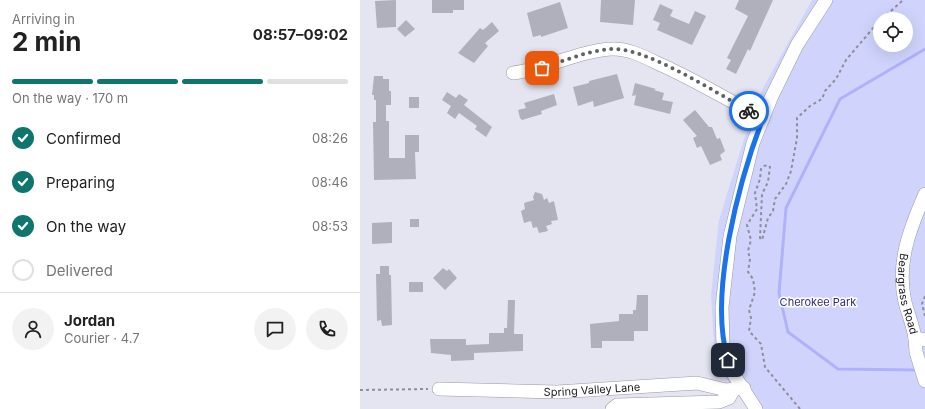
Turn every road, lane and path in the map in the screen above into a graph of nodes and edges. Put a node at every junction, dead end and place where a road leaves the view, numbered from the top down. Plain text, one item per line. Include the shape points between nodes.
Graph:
1 (826, 0) edge
2 (904, 0) edge
3 (890, 12) edge
4 (873, 29) edge
5 (513, 73) dead end
6 (763, 118) junction
7 (925, 194) edge
8 (925, 296) edge
9 (925, 316) edge
10 (920, 339) edge
11 (925, 381) edge
12 (439, 389) joint
13 (739, 389) junction
14 (360, 390) edge
15 (612, 409) edge
16 (756, 409) edge
17 (800, 409) edge

1 - 6 street via 790,59
2 - 3 path
4 - 17 path via 846,60 822,99 797,118 797,138 791,171 786,184 775,199 762,240 762,194 770,176 768,166 761,169 755,193 757,209 747,225 751,240 748,272 753,279 755,292 749,310 749,331 761,344 766,367
5 - 6 street via 528,72 598,51 619,49 688,76
6 - 13 street via 738,199 730,236 722,307 724,347
7 - 10 street, Beargrass Road via 909,234 902,276 905,302
8 - 9 path via 922,308
10 - 11 street, Beargrass Road via 916,352
12 - 13 street, Spring Valley Lane via 557,392 697,383 726,390
12 - 14 path
13 - 15 street via 729,398 719,402 617,405
13 - 16 street

